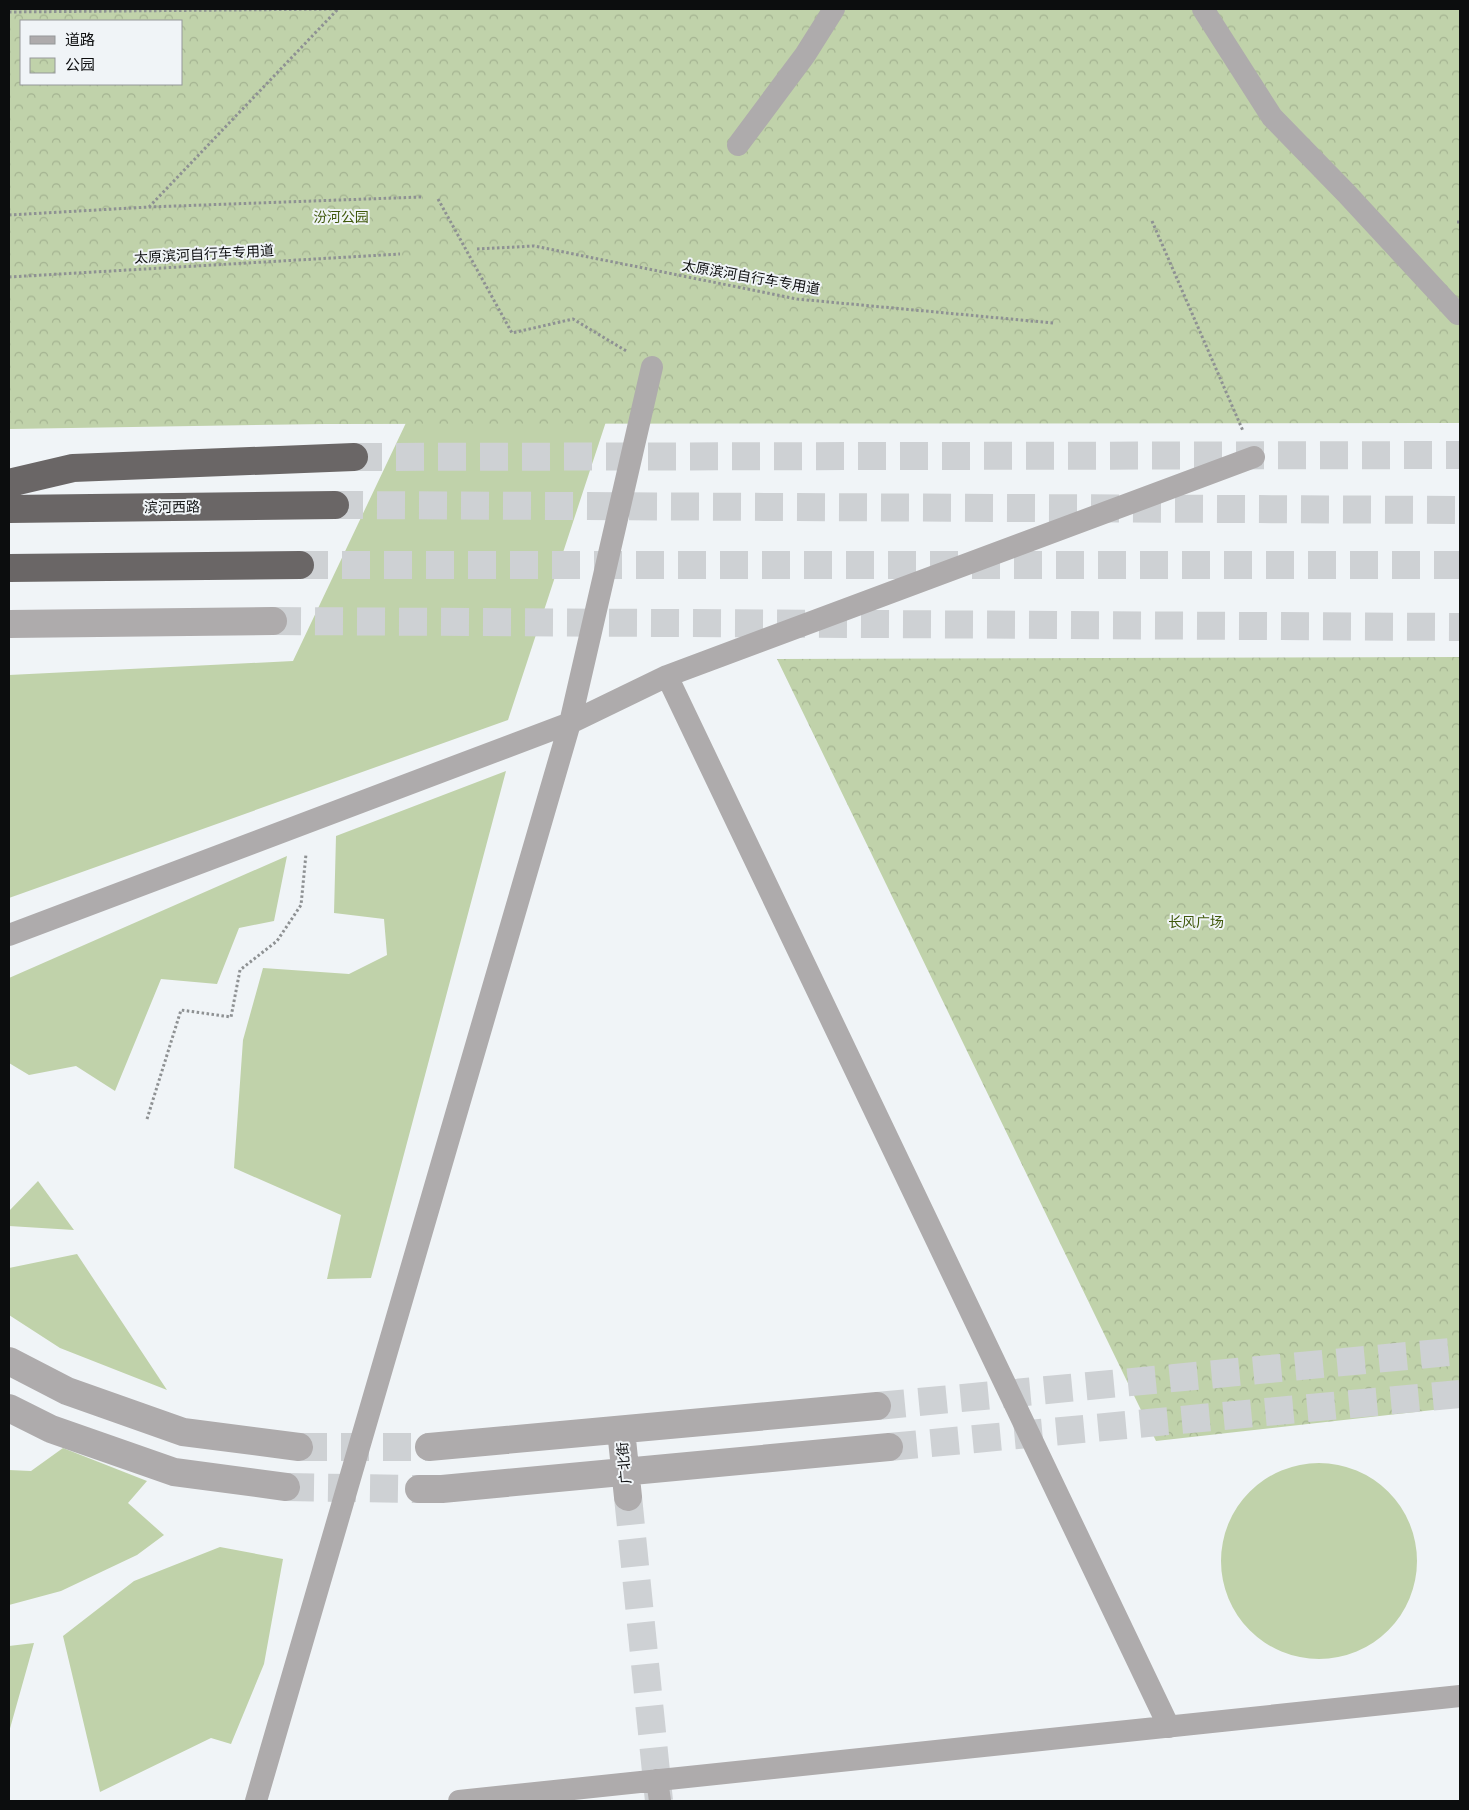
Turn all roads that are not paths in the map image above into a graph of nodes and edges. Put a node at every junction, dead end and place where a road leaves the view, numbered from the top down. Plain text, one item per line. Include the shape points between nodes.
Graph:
1 (834, 9) edge
2 (1203, 9) edge
3 (738, 145) dead end
4 (1459, 314) edge
5 (652, 367) road end
6 (354, 457) tunnel mouth
7 (1254, 457) road end
8 (9, 467) edge
9 (73, 468) junction
10 (9, 483) edge
11 (335, 505) tunnel mouth
12 (9, 509) edge
13 (300, 565) tunnel mouth
14 (9, 568) edge
15 (273, 621) tunnel mouth
16 (9, 624) edge
17 (667, 676) junction
18 (570, 723) junction
19 (9, 935) edge
20 (9, 1361) edge
21 (877, 1406) tunnel mouth
22 (9, 1408) edge
23 (621, 1430) junction
24 (299, 1447) tunnel mouth
25 (429, 1447) tunnel mouth
26 (889, 1447) tunnel mouth
27 (626, 1484) junction
28 (286, 1487) tunnel mouth
29 (419, 1489) tunnel mouth
30 (1460, 1696) edge
31 (1169, 1727) junction
32 (658, 1791) edge
33 (256, 1801) edge
34 (459, 1801) edge

1 - 3 street via 805,55
2 - 4 street, bridge via 1272,117
5 - 18 street
6 - 9 highway
7 - 17 street
8 - 9 highway
9 - 10 highway
11 - 12 highway, 滨河西路
13 - 14 highway
15 - 16 street
17 - 18 street
17 - 31 street
18 - 19 street
18 - 33 street
20 - 24 street via 67,1390 184,1432
21 - 23 street
22 - 28 street via 51,1429 174,1472
23 - 25 street
23 - 27 street, 广北街
26 - 27 street
27 - 29 street
30 - 31 street
31 - 32 street
32 - 34 street

